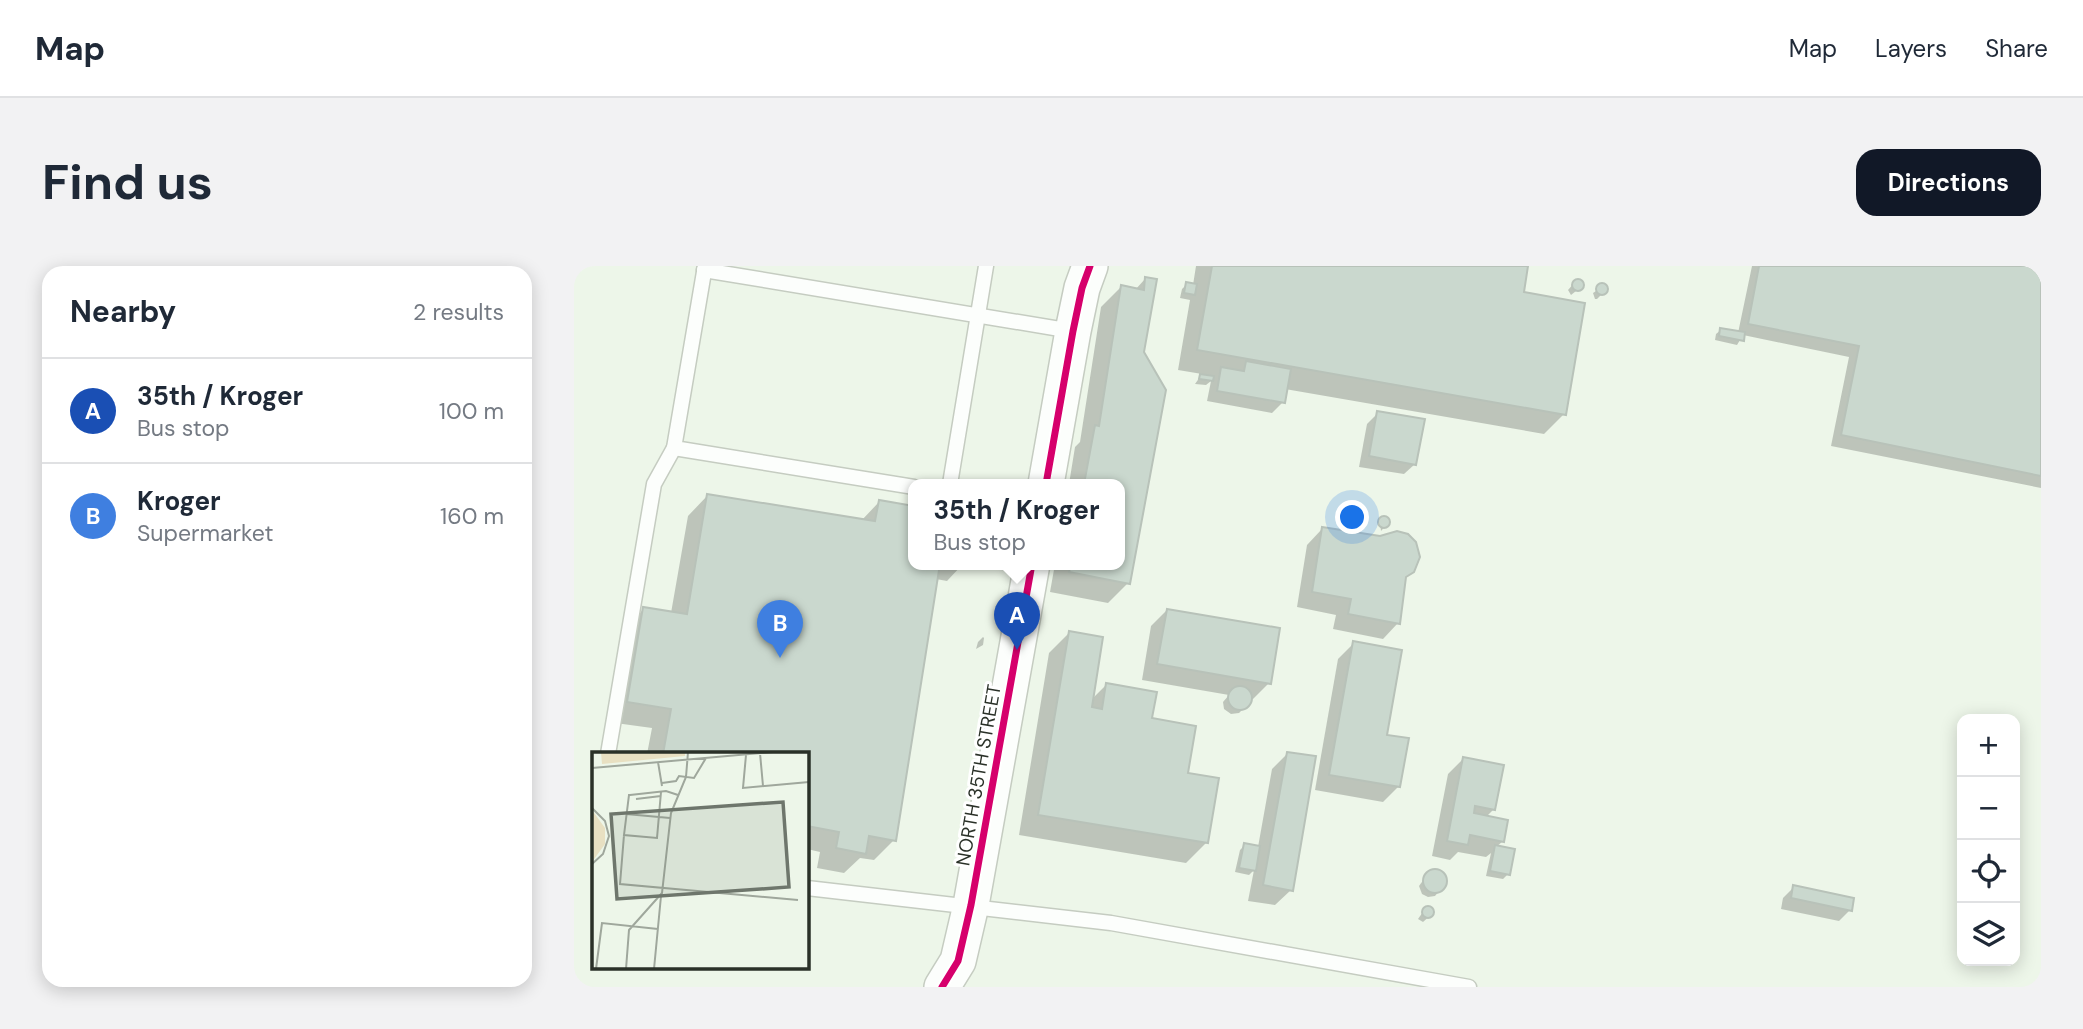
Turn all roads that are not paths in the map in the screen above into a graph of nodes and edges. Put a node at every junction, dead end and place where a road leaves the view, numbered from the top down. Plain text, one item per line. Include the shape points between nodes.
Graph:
1 (986, 266) edge
2 (1090, 266) edge
3 (705, 268) edge
4 (978, 315) junction
5 (1073, 331) junction
6 (674, 448) junction
7 (951, 479) edge
8 (1047, 479) edge
9 (908, 486) edge
10 (1031, 570) edge
11 (608, 752) edge
12 (808, 888) edge
13 (971, 905) junction
14 (945, 985) edge
15 (1469, 987) edge

1 - 4 lane
2 - 5 street
3 - 4 lane
3 - 6 lane
4 - 5 lane
4 - 7 lane
5 - 8 street
6 - 9 lane
6 - 11 lane via 654,484
10 - 13 street, NORTH 35TH STREET
12 - 13 lane
13 - 14 street, NORTH 35TH STREET via 957,961
13 - 15 lane via 1111,923

